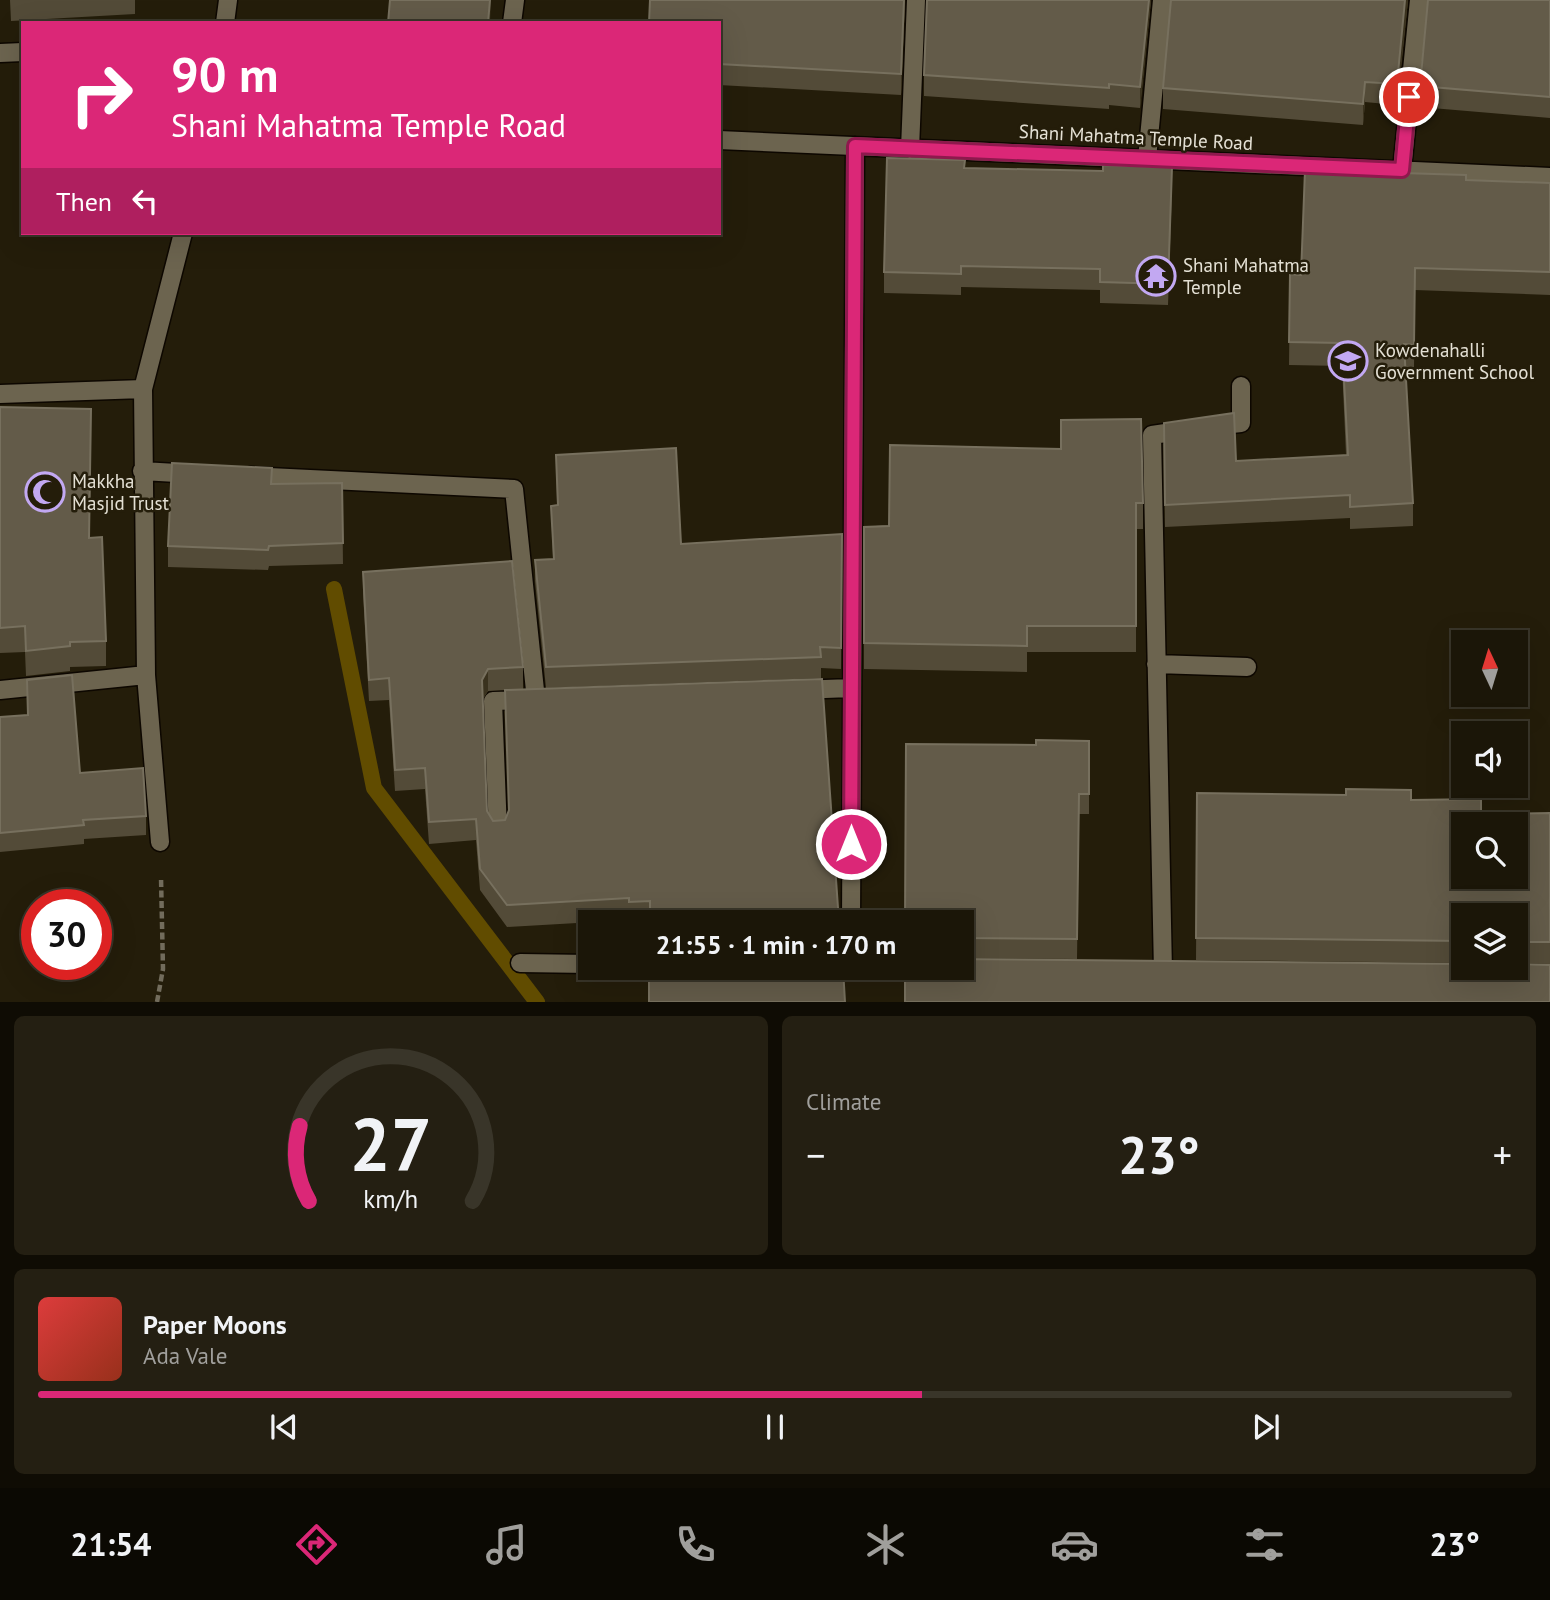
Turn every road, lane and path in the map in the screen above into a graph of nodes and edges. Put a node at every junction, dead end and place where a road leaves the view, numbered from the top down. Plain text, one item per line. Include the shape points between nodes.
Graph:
1 (228, 0) edge
2 (515, 0) edge
3 (916, 0) edge
4 (1162, 0) edge
5 (1419, 0) edge
6 (225, 21) edge
7 (512, 21) edge
8 (21, 52) edge
9 (0, 53) edge
10 (721, 140) edge
11 (855, 146) junction
12 (910, 149) junction
13 (1147, 159) junction
14 (1402, 170) junction
15 (1550, 177) edge
16 (182, 235) edge
17 (1241, 386) dead end
18 (143, 389) junction
19 (0, 394) edge
20 (142, 471) junction
21 (211, 474) edge
22 (238, 476) edge
23 (1156, 664) junction
24 (1247, 667) dead end
25 (146, 675) junction
26 (851, 688) junction
27 (0, 690) edge
28 (783, 691) edge
29 (498, 832) edge
30 (160, 842) joint
31 (850, 910) edge
32 (520, 963) dead end
33 (578, 964) edge
34 (1163, 972) edge
35 (157, 1002) edge

1 - 6 street
2 - 7 street
3 - 12 street
4 - 13 street
5 - 14 street
8 - 9 street
10 - 11 street, Shani Mahatma Temple Road
11 - 12 street, Shani Mahatma Temple Road
11 - 26 street
12 - 13 street, Shani Mahatma Temple Road
13 - 14 street, Shani Mahatma Temple Road
14 - 15 street, Shani Mahatma Temple Road
16 - 18 street
17 - 23 street via 1241,423 1152,435
18 - 19 street
18 - 20 street
20 - 21 street
20 - 25 street
22 - 29 street via 514,489 543,700 493,701
23 - 24 street
23 - 34 street
25 - 27 street
25 - 30 street
26 - 28 street
26 - 31 street
30 - 35 path via 163,969
32 - 33 street

